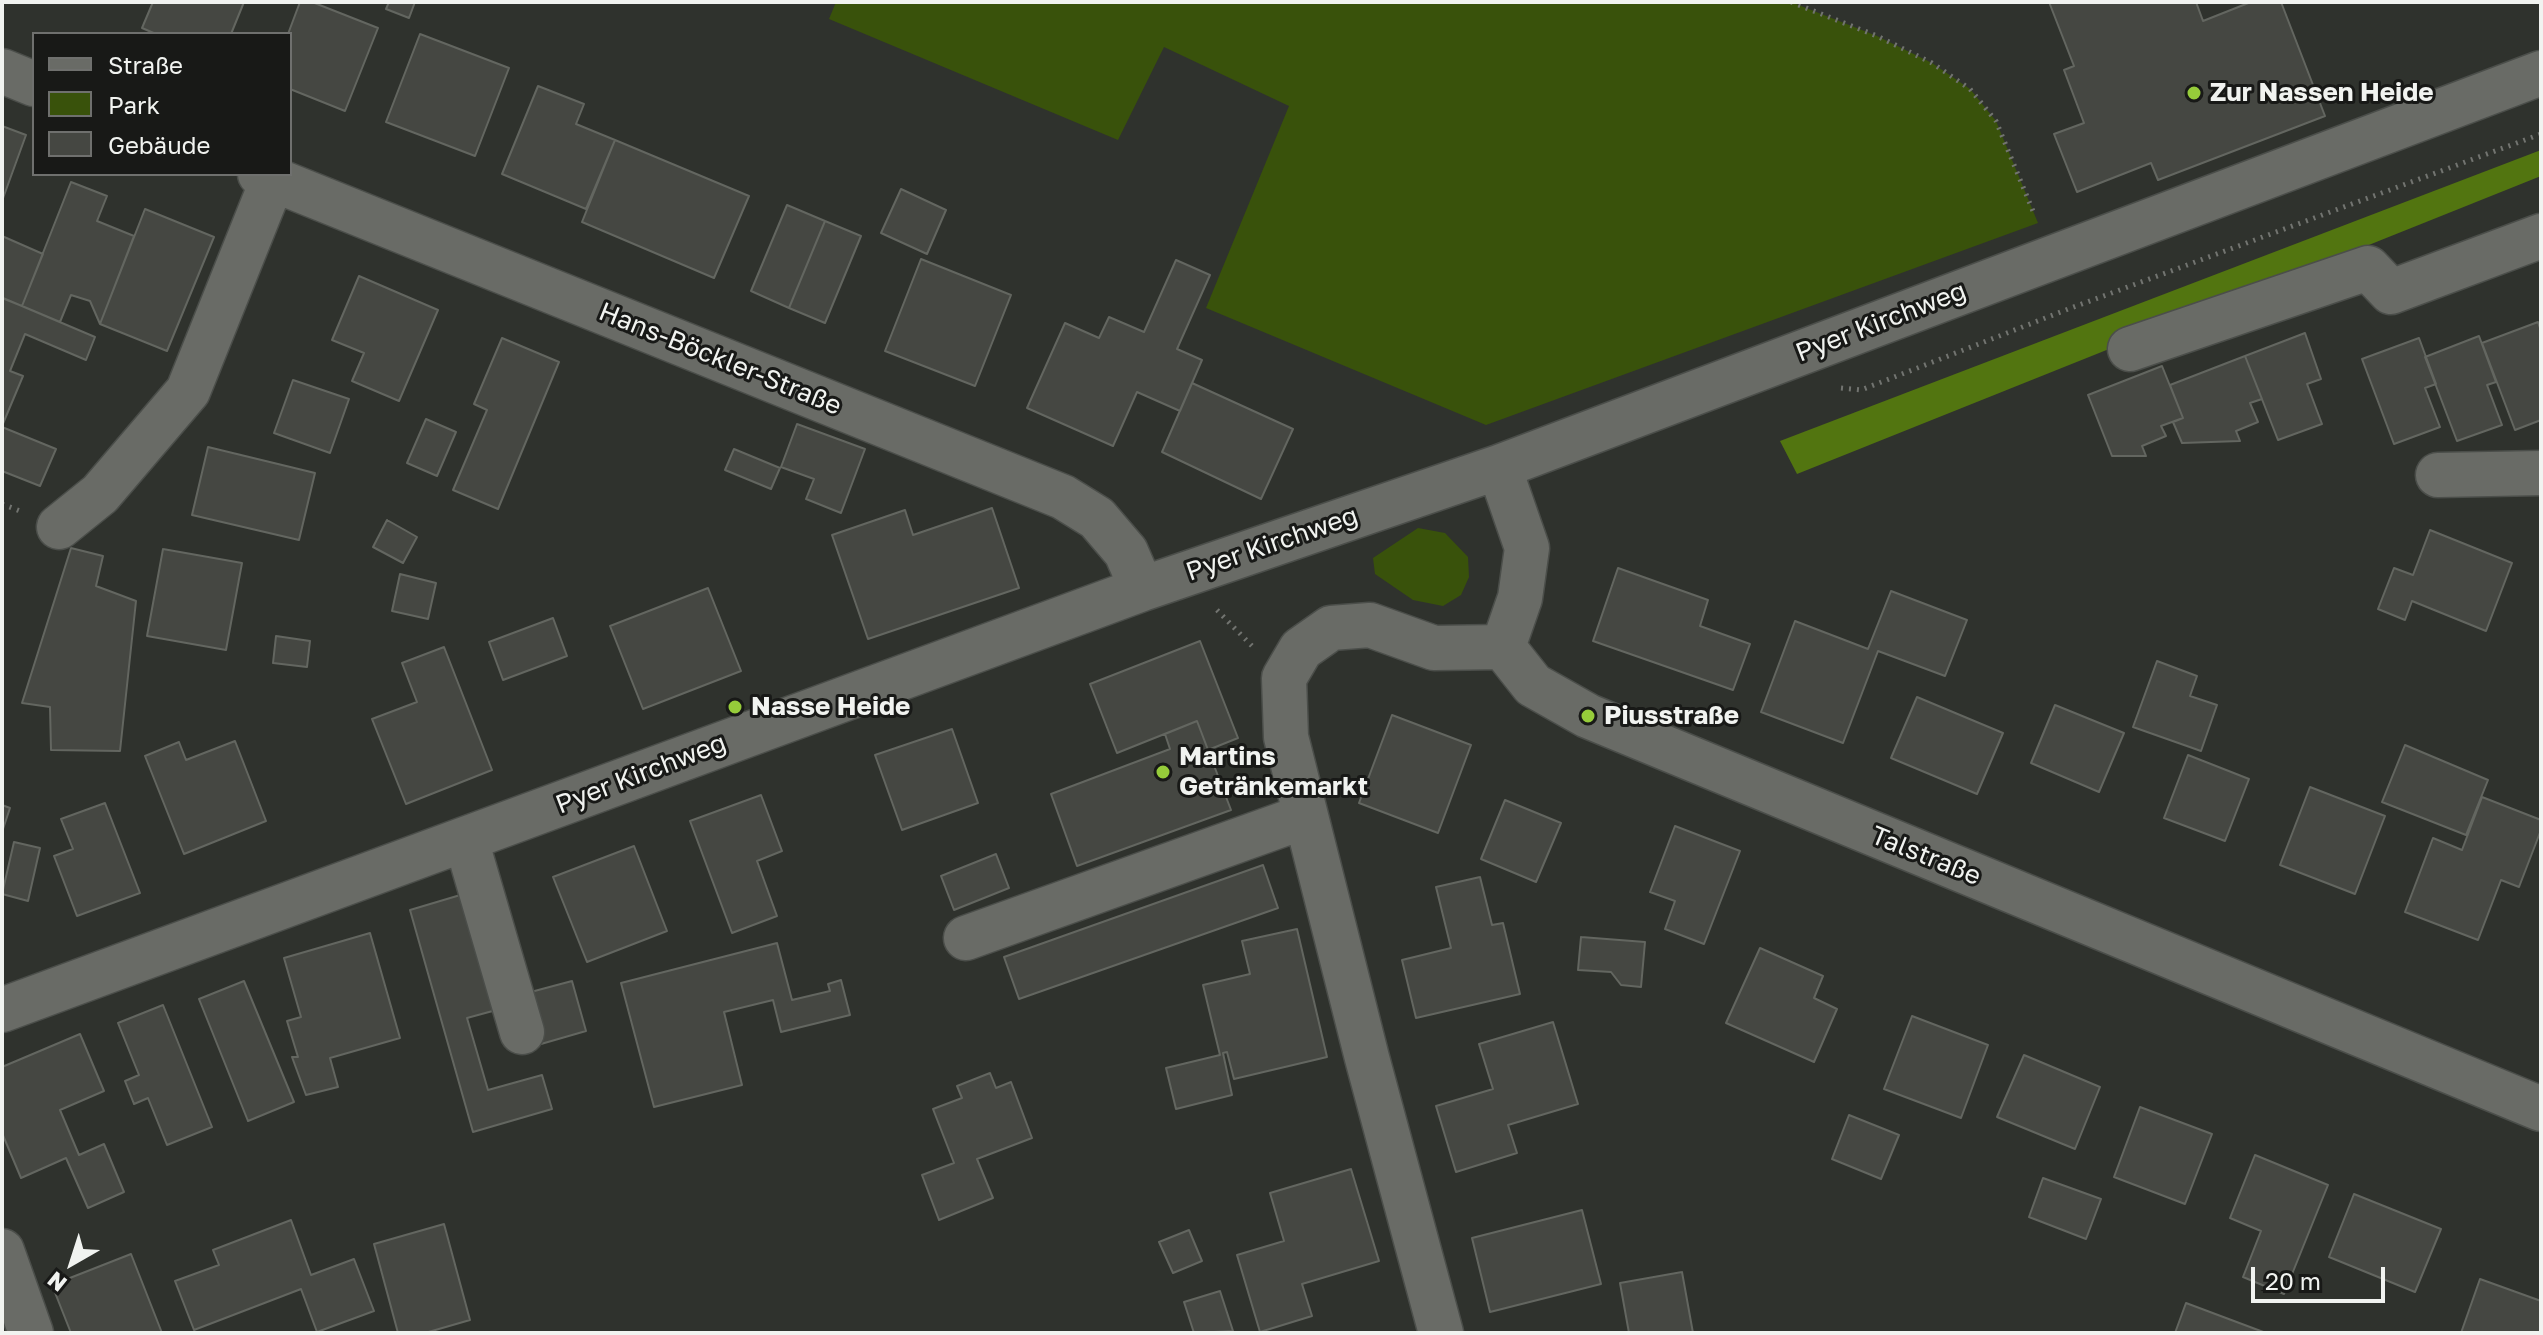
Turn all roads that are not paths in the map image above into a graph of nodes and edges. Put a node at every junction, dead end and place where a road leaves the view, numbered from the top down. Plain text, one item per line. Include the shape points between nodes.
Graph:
1 (2, 71) edge
2 (2541, 73) edge
3 (32, 83) edge
4 (266, 177) edge
5 (2541, 236) edge
6 (2130, 349) dead end
7 (1499, 467) junction
8 (2541, 473) edge
9 (2438, 475) dead end
10 (59, 527) dead end
11 (1142, 589) junction
12 (1503, 647) junction
13 (1306, 816) junction
14 (466, 840) junction
15 (966, 938) dead end
16 (2, 1010) edge
17 (522, 1032) dead end
18 (2541, 1109) edge
19 (2, 1251) edge
20 (31, 1333) edge
21 (1441, 1333) edge

1 - 3 street
2 - 7 street, Pyer Kirchweg
4 - 10 street via 188,391 100,494
4 - 11 street, Hans-Böckler-Straße via 1063,497 1107,529 1126,552
5 - 6 street via 2391,292 2368,268
7 - 11 street, Pyer Kirchweg
7 - 12 street via 1527,548 1520,598
8 - 9 street
11 - 14 street, Pyer Kirchweg
12 - 13 street via 1434,648 1370,625 1331,628 1301,649 1284,678 1286,737
12 - 18 street, Talstraße via 1533,685 1588,716
13 - 15 street
13 - 21 street
14 - 16 street, Pyer Kirchweg
14 - 17 street
19 - 20 street

